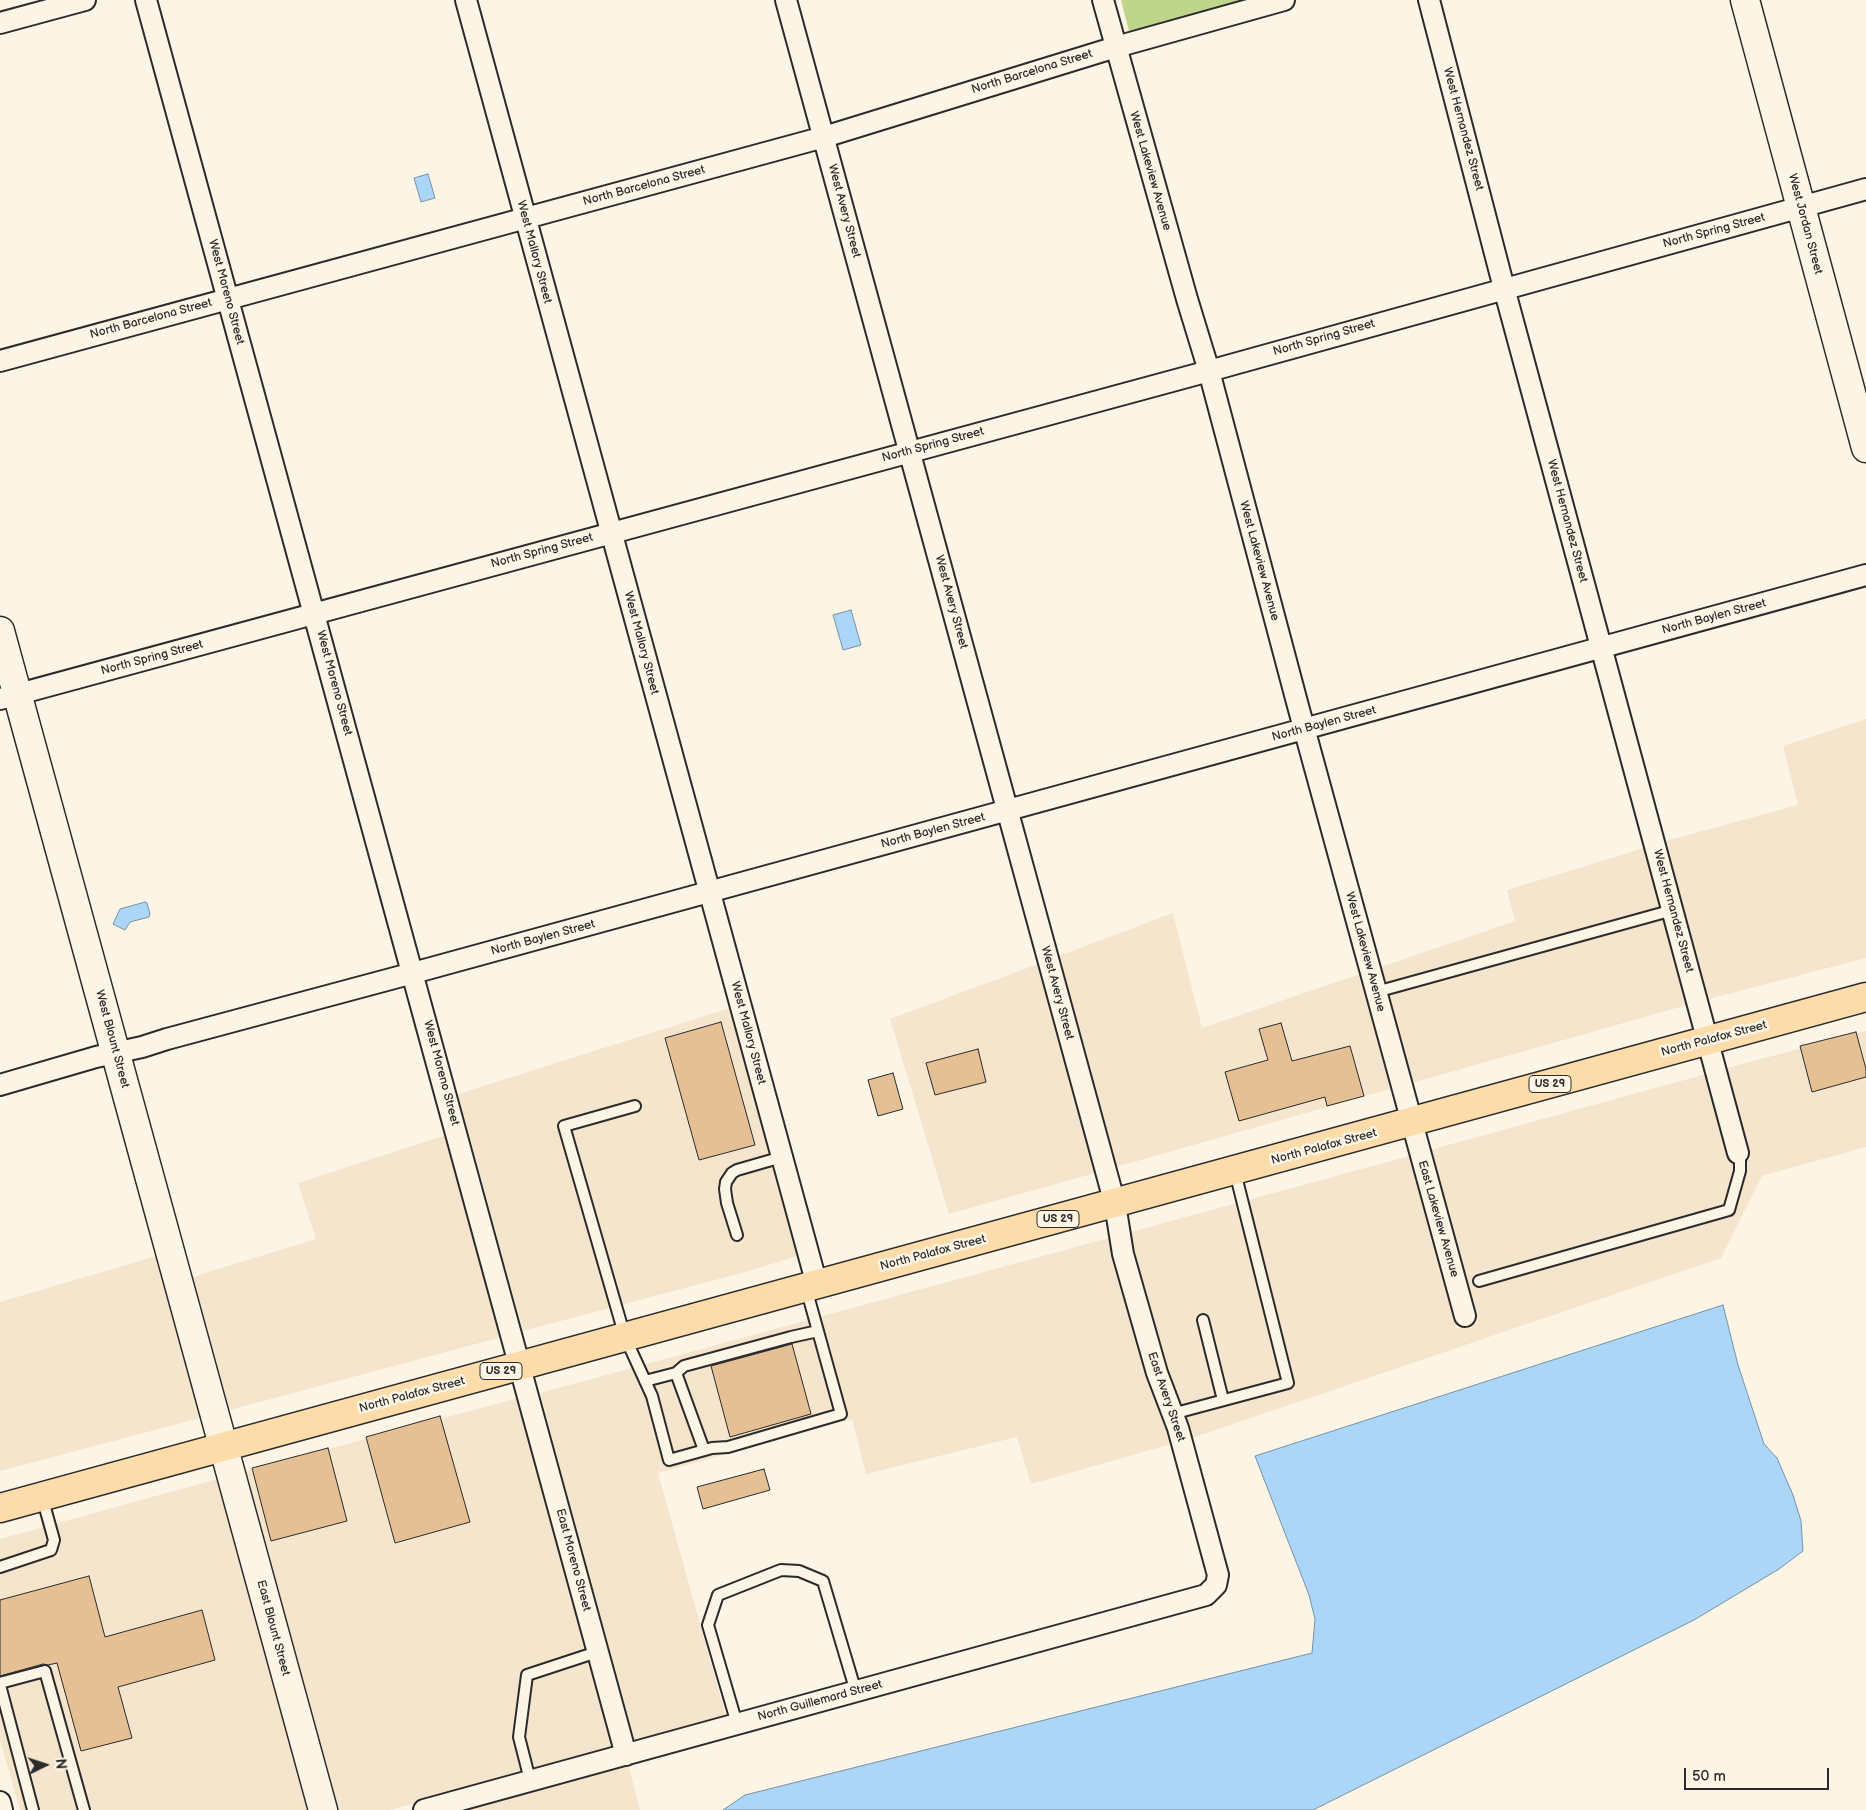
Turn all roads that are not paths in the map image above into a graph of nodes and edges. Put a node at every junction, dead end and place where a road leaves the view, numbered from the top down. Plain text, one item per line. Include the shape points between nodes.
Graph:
1 (85, 0) edge
2 (146, 0) edge
3 (466, 0) edge
4 (786, 0) edge
5 (1103, 0) edge
6 (1284, 0) edge
7 (1429, 0) edge
8 (1745, 0) edge
9 (0, 23) edge
10 (1116, 47) junction
11 (824, 137) junction
12 (1866, 189) edge
13 (1800, 207) junction
14 (525, 218) junction
15 (1504, 288) junction
16 (228, 298) junction
17 (0, 361) edge
18 (1209, 370) junction
19 (1866, 448) edge
20 (910, 451) junction
21 (611, 533) junction
22 (1866, 575) edge
23 (314, 614) junction
24 (0, 631) edge
25 (1602, 648) junction
26 (9, 697) edge
27 (1305, 729) junction
28 (1008, 811) junction
29 (710, 892) junction
30 (1673, 910) junction
31 (413, 973) junction
32 (1376, 992) junction
33 (1866, 998) edge
34 (1708, 1040) junction
35 (116, 1053) junction
36 (0, 1085) edge
37 (634, 1106) dead end
38 (1411, 1123) junction
39 (1738, 1153) joint
40 (782, 1157) junction
41 (1234, 1171) junction
42 (1115, 1204) junction
43 (737, 1235) dead end
44 (1478, 1281) dead end
45 (811, 1286) junction
46 (1465, 1316) dead end
47 (1203, 1320) dead end
48 (818, 1331) junction
49 (625, 1337) junction
50 (521, 1366) junction
51 (676, 1373) junction
52 (645, 1381) junction
53 (1223, 1400) junction
54 (1172, 1414) junction
55 (224, 1447) junction
56 (704, 1450) junction
57 (42, 1496) junction
58 (0, 1508) edge
59 (0, 1567) edge
60 (1214, 1588) joint
61 (597, 1652) junction
62 (0, 1684) edge
63 (856, 1692) junction
64 (737, 1724) junction
65 (626, 1755) junction
66 (530, 1780) junction
67 (0, 1802) edge
68 (2, 1810) edge
69 (33, 1810) edge
70 (84, 1810) edge
71 (323, 1810) edge
72 (424, 1810) edge

1 - 9 street
2 - 16 street, West Moreno Street
3 - 14 street, West Mallory Street
4 - 11 street, West Avery Street
5 - 10 street, West Lakeview Avenue
6 - 10 street, North Barcelona Street
7 - 15 street, West Hernandez Street
8 - 13 street, West Jordan Street
10 - 11 street, North Barcelona Street
10 - 18 street, West Lakeview Avenue
11 - 14 street, North Barcelona Street
11 - 20 street, West Avery Street
12 - 13 street, North Spring Street
13 - 15 street, North Spring Street
13 - 19 street, West Jordan Street
14 - 16 street, North Barcelona Street
14 - 21 street, West Mallory Street
15 - 18 street, North Spring Street
15 - 25 street, West Hernandez Street
16 - 17 street, North Barcelona Street
16 - 23 street, West Moreno Street
18 - 20 street, North Spring Street
18 - 27 street, West Lakeview Avenue
20 - 21 street, North Spring Street
20 - 28 street, West Avery Street
21 - 23 street, North Spring Street
21 - 29 street, West Mallory Street
22 - 25 street, North Baylen Street
23 - 26 street, North Spring Street
23 - 31 street, West Moreno Street
24 - 26 street, West Blount Street
25 - 27 street, North Baylen Street
25 - 30 street, West Hernandez Street
26 - 35 street, West Blount Street
27 - 28 street, North Baylen Street
27 - 32 street, West Lakeview Avenue
28 - 29 street, North Baylen Street
28 - 42 street, West Avery Street
29 - 31 street, North Baylen Street
29 - 40 street, West Mallory Street
30 - 32 lane
30 - 34 street, West Hernandez Street
31 - 35 street, North Baylen Street
31 - 50 street, West Moreno Street
32 - 38 street, West Lakeview Avenue
33 - 34 main road, North Palafox Street / US 29
34 - 38 main road, North Palafox Street / US 29
34 - 39 street, West Hernandez Street
35 - 36 street, North Baylen Street
35 - 55 street, West Blount Street
37 - 49 lane via 564,1126
38 - 41 main road, North Palafox Street / US 29
38 - 46 street, East Lakeview Avenue
39 - 44 lane via 1740,1171 1729,1210
40 - 43 lane via 737,1170 726,1182 727,1203
40 - 45 street, West Mallory Street
41 - 42 main road, North Palafox Street / US 29
41 - 53 lane via 1288,1382
42 - 45 main road, North Palafox Street / US 29
42 - 54 street, East Avery Street via 1123,1254
45 - 48 lane
45 - 49 main road, North Palafox Street / US 29
47 - 53 lane
48 - 51 lane via 684,1366
48 - 56 lane via 841,1414 728,1447
49 - 50 main road, North Palafox Street / US 29
49 - 52 lane
50 - 55 main road, North Palafox Street / US 29
50 - 61 street, East Moreno Street
51 - 52 lane
51 - 56 lane
52 - 56 lane via 669,1460
53 - 54 lane
54 - 60 street, East Avery Street via 1218,1575
55 - 57 main road, North Palafox Street / US 29
55 - 71 street, East Blount Street
57 - 58 main road, North Palafox Street / US 29
57 - 59 lane via 54,1540 51,1550
60 - 63 street, North Guillemard Street via 1206,1595
61 - 65 street, East Moreno Street
61 - 66 lane via 527,1675 519,1738
62 - 69 lane
62 - 70 lane via 45,1671
63 - 64 street, North Guillemard Street
63 - 64 lane via 823,1581 799,1571 781,1570 718,1595 708,1625
64 - 65 street, North Guillemard Street
65 - 66 street, North Guillemard Street
66 - 72 street, North Guillemard Street
67 - 68 street

